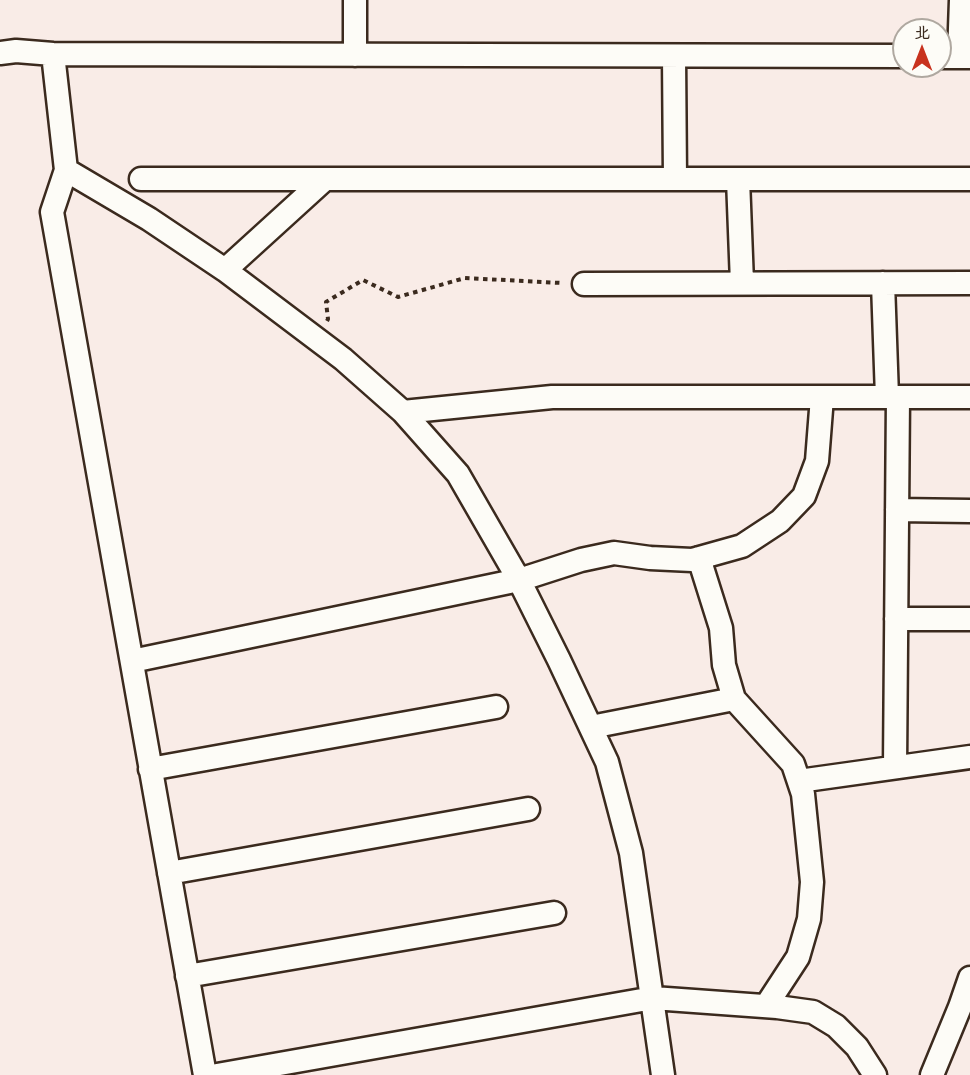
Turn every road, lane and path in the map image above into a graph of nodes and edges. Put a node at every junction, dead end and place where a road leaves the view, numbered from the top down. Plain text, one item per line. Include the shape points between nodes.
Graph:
1 (355, 0) edge
2 (961, 0) edge
3 (8, 52) edge
4 (53, 54) junction
5 (355, 55) junction
6 (674, 56) junction
7 (892, 57) edge
8 (956, 57) edge
9 (66, 170) junction
10 (141, 179) dead end
11 (325, 179) junction
12 (675, 179) junction
13 (738, 179) junction
14 (970, 179) edge
15 (225, 270) junction
16 (742, 283) junction
17 (883, 283) junction
18 (970, 283) edge
19 (584, 284) joint
20 (314, 337) junction
21 (822, 397) junction
22 (892, 397) junction
23 (970, 397) edge
24 (404, 412) junction
25 (897, 510) junction
26 (970, 511) edge
27 (699, 558) junction
28 (519, 580) junction
29 (896, 619) junction
30 (970, 619) edge
31 (132, 662) junction
32 (734, 699) junction
33 (496, 708) dead end
34 (591, 727) junction
35 (970, 757) edge
36 (895, 767) junction
37 (150, 769) junction
38 (799, 780) junction
39 (528, 809) dead end
40 (169, 873) junction
41 (554, 914) dead end
42 (187, 976) junction
43 (970, 978) edge
44 (653, 998) junction
45 (766, 1006) junction
46 (205, 1075) edge
47 (217, 1075) edge
48 (663, 1075) edge
49 (875, 1075) edge
50 (932, 1075) edge

1 - 5 lane
2 - 8 lane
3 - 4 lane
4 - 5 lane
4 - 9 lane
5 - 6 lane
6 - 7 lane
6 - 12 lane
9 - 15 lane
9 - 31 lane via 52,212
10 - 11 lane
11 - 12 lane
11 - 15 lane
12 - 13 lane
13 - 14 lane
13 - 16 lane
15 - 20 lane
16 - 17 lane
16 - 19 lane
17 - 18 lane
17 - 22 lane
19 - 20 path via 465,278 398,297 363,280 326,302 328,319
20 - 24 lane
21 - 22 lane
21 - 24 lane via 552,397
21 - 27 lane via 817,461 804,496 780,521 742,546
22 - 23 lane
22 - 25 lane
24 - 28 lane via 458,474
25 - 26 lane
25 - 29 lane
27 - 28 lane via 614,553
27 - 32 lane via 721,628 724,665
28 - 31 lane
28 - 34 lane
29 - 30 lane
29 - 36 lane
31 - 37 lane
32 - 34 lane
32 - 38 lane via 793,764
33 - 37 lane
34 - 44 lane via 607,762 631,853
35 - 36 lane
36 - 38 lane
37 - 40 lane
38 - 45 lane via 812,882 810,919 798,957
39 - 40 lane
40 - 42 lane
41 - 42 lane
42 - 46 lane
43 - 50 lane
44 - 45 lane
44 - 47 lane
44 - 48 lane
45 - 49 lane via 813,1012 837,1026

